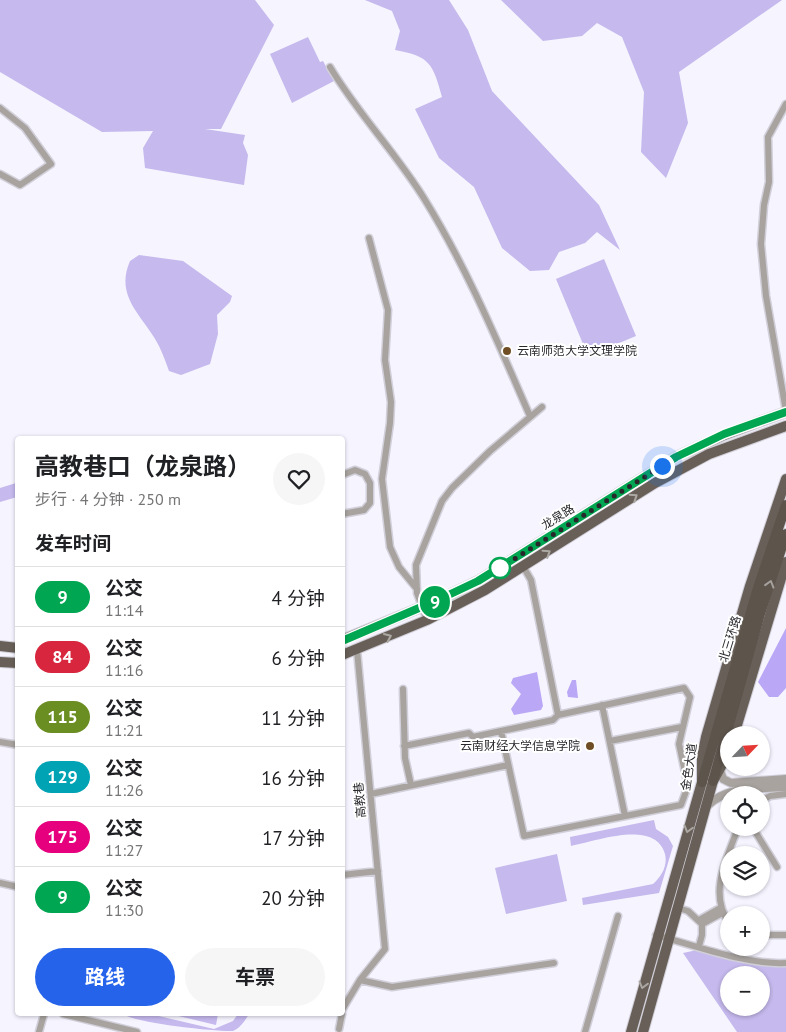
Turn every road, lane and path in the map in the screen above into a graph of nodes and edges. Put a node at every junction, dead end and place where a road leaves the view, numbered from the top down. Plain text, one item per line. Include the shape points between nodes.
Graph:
1 (330, 67) dead end
2 (786, 104) edge
3 (0, 108) edge
4 (0, 174) edge
5 (369, 238) dead end
6 (542, 407) dead end
7 (786, 411) edge
8 (530, 416) junction
9 (785, 427) edge
10 (345, 474) edge
11 (786, 479) edge
12 (786, 505) edge
13 (345, 513) edge
14 (786, 534) edge
15 (786, 562) edge
16 (524, 568) junction
17 (417, 589) junction
18 (423, 606) junction
19 (427, 620) junction
20 (345, 639) edge
21 (0, 646) edge
22 (15, 648) edge
23 (357, 650) junction
24 (345, 654) edge
25 (0, 662) edge
26 (15, 663) edge
27 (403, 689) dead end
28 (602, 705) junction
29 (558, 714) junction
30 (726, 726) edge
31 (728, 726) edge
32 (737, 726) edge
33 (682, 727) junction
34 (501, 731) junction
35 (610, 741) junction
36 (0, 742) edge
37 (15, 744) edge
38 (404, 746) junction
39 (720, 751) edge
40 (720, 758) edge
41 (508, 765) junction
42 (719, 767) junction
43 (786, 779) edge
44 (713, 781) joint
45 (702, 782) junction
46 (411, 785) junction
47 (786, 787) edge
48 (370, 794) junction
49 (786, 794) edge
50 (770, 796) edge
51 (707, 806) junction
52 (625, 816) junction
53 (735, 836) edge
54 (758, 836) edge
55 (778, 867) dead end
56 (378, 872) junction
57 (345, 875) edge
58 (0, 883) edge
59 (15, 886) edge
60 (720, 907) edge
61 (678, 908) junction
62 (720, 912) edge
63 (618, 916) dead end
64 (700, 922) junction
65 (656, 935) junction
66 (786, 935) edge
67 (770, 936) edge
68 (668, 938) junction
69 (699, 946) junction
70 (554, 963) dead end
71 (786, 963) edge
72 (360, 980) junction
73 (345, 1007) edge
74 (43, 1016) edge
75 (71, 1016) edge
76 (341, 1016) edge
77 (339, 1029) dead end
78 (39, 1032) edge
79 (137, 1032) edge
80 (584, 1032) edge
81 (631, 1032) edge
82 (643, 1032) edge

1 - 8 street via 424,199 448,239
2 - 7 street via 768,137 769,182 761,244 766,296
3 - 4 street via 25,128 51,164 20,185
5 - 17 street via 388,310 385,360 390,423 382,479 390,548 399,567
6 - 8 street
7 - 18 main road, 龙泉路 via 676,457 478,581
8 - 17 street via 442,501 416,565
16 -> 9 main road, 龙泉路 via 655,483 701,458 747,438
10 - 13 street via 355,470 365,474 370,483 370,503 364,510
11 - 45 main road, 金色大道 via 750,586 706,737
12 - 30 highway, 北三环路 via 758,588
31 -> 14 highway, 北三环路
15 - 32 main road
16 - 19 main road, 龙泉路
16 - 29 street via 531,580
17 - 18 street
18 - 19 street
18 - 20 main road, 龙泉路
23 -> 19 main road, 龙泉路
21 - 22 main road
23 - 24 main road, 龙泉路
23 - 48 street, 高教巷
25 - 26 main road
27 - 38 street
28 - 29 street
28 - 33 street via 684,688 690,697
28 - 35 street
29 - 34 street via 553,720
33 - 35 street
33 - 52 street via 678,744 688,786 681,805
34 - 38 street via 474,738 469,733
34 - 41 street
35 - 52 street
36 - 37 street
38 - 46 street
39 - 45 highway, 北三环路
40 - 42 highway, 北三环路
41 - 46 street
41 - 52 street via 524,836
42 - 43 street via 723,779 731,783
42 - 44 highway, 北三环路
44 - 51 main road, 金色大道
45 -> 65 main road, 金色大道
46 - 48 street
47 - 51 street via 727,792
48 - 56 street, 高教巷
49 - 50 street
51 - 61 main road, 金色大道
53 - 60 street via 721,876
54 - 55 street
56 - 57 street
56 - 72 street, 高教巷 via 385,949
58 - 59 street
61 - 64 street via 688,911
61 - 68 main road, 金色大道
62 - 64 street
63 - 80 street
64 - 69 street via 702,935
65 - 68 street
65 -> 81 main road, 金色大道
66 - 67 street
68 - 69 street
68 - 82 main road, 金色大道
69 - 71 street via 738,957
70 - 72 street via 392,987
72 - 73 street
74 - 78 street
75 - 79 street
76 - 77 street

